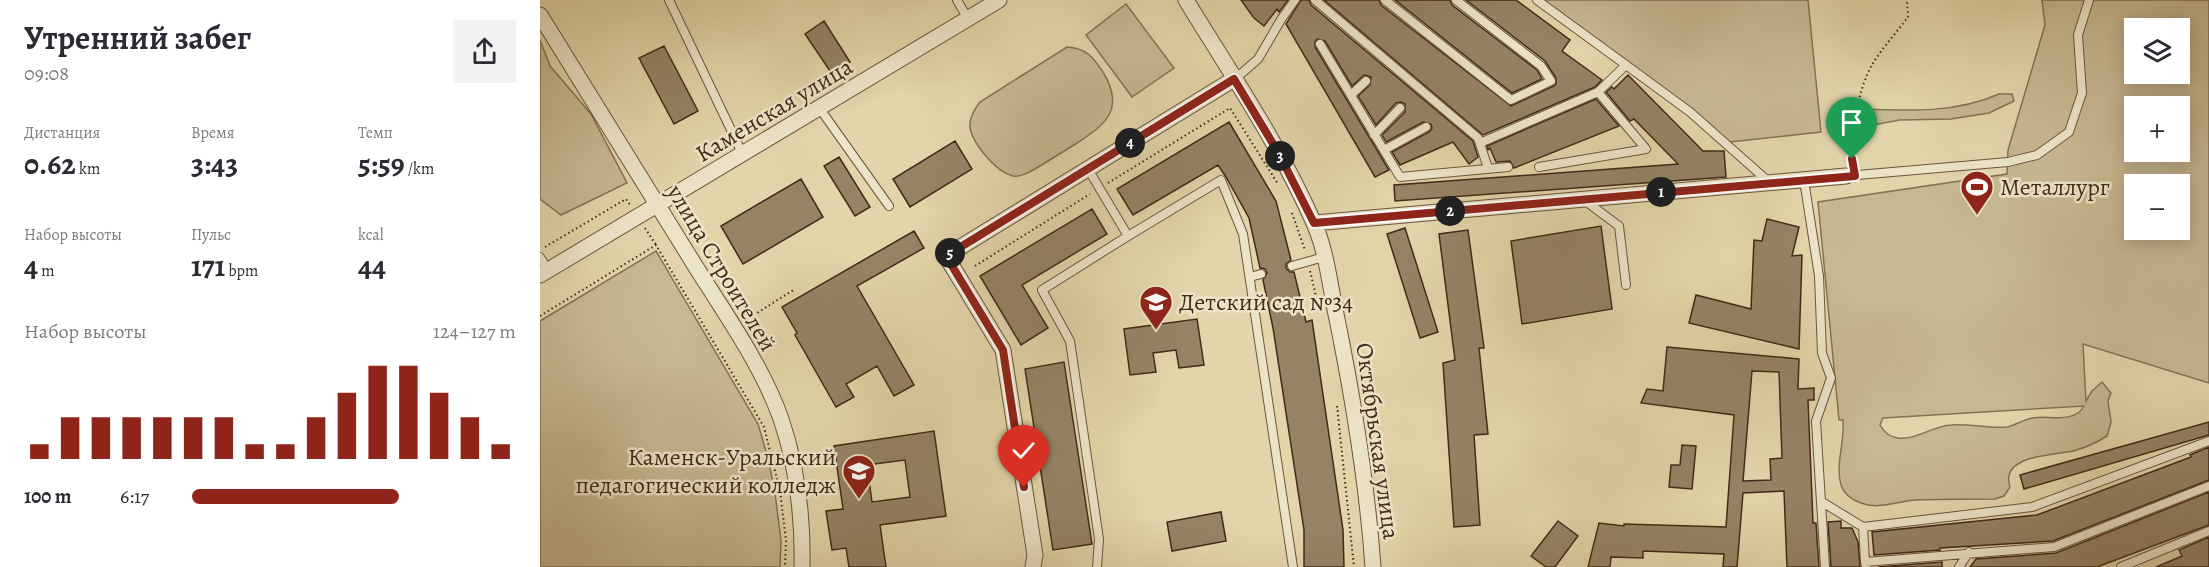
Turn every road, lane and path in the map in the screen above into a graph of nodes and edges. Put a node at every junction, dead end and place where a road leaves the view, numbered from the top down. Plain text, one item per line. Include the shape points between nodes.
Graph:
1 (669, 0) edge
2 (957, 0) edge
3 (999, 0) edge
4 (1186, 0) edge
5 (1295, 0) edge
6 (1315, 0) edge
7 (1385, 0) edge
8 (1456, 0) edge
9 (1537, 0) edge
10 (1907, 0) edge
11 (2089, 0) edge
12 (540, 15) edge
13 (968, 19) junction
14 (1320, 44) dead end
15 (1626, 65) junction
16 (1234, 79) junction
17 (1366, 81) dead end
18 (1598, 92) junction
19 (1351, 95) junction
20 (820, 108) junction
21 (1400, 108) dead end
22 (1426, 127) dead end
23 (1374, 135) junction
24 (1480, 144) junction
25 (1384, 150) junction
26 (743, 155) junction
27 (1539, 166) dead end
28 (1508, 167) dead end
29 (1488, 168) junction
30 (1088, 169) junction
31 (1850, 176) junction
32 (1804, 180) junction
33 (1769, 182) junction
34 (1100, 188) junction
35 (1280, 189) dead end
36 (1583, 199) junction
37 (658, 206) junction
38 (889, 206) dead end
39 (1290, 209) dead end
40 (1314, 223) junction
41 (1128, 236) junction
42 (540, 257) edge
43 (1324, 257) junction
44 (1308, 261) junction
45 (975, 266) dead end
46 (1293, 266) dead end
47 (544, 273) edge
48 (1262, 274) dead end
49 (1250, 276) junction
50 (1626, 285) dead end
51 (795, 289) dead end
52 (1319, 312) dead end
53 (540, 316) edge
54 (733, 328) junction
55 (1337, 405) dead end
56 (2209, 441) edge
57 (2209, 486) edge
58 (1822, 502) junction
59 (1863, 527) junction
60 (2209, 531) edge
61 (1969, 552) junction
62 (1867, 565) edge
63 (785, 567) edge
64 (802, 567) edge
65 (1033, 567) edge
66 (1097, 567) edge
67 (1293, 567) edge
68 (1354, 567) edge
69 (1373, 567) edge
70 (1825, 567) edge
71 (1959, 567) edge
72 (2121, 567) edge

1 - 26 lane
2 - 13 lane
3 - 13 street, Каменская улица
4 - 16 street, Октябрьская улица
5 - 16 lane via 1258,59
6 - 24 lane via 1479,138
7 - 8 lane via 1510,100 1551,81 1541,66
9 - 15 lane
10 - 31 path via 1908,17 1871,66 1862,92 1852,126
11 - 31 lane via 2078,35 2082,93 2069,132 2037,155 2008,162
12 - 37 street, улица Строителей
13 - 20 street, Каменская улица
14 - 19 lane
15 - 18 lane
15 - 33 lane via 1690,112
16 - 30 street
16 - 40 street, Октябрьская улица via 1278,152
17 - 19 lane
18 - 24 lane
18 - 27 lane via 1646,149
19 - 23 lane
20 - 26 street, Каменская улица
20 - 38 lane
21 - 23 lane
22 - 25 lane
23 - 25 lane
24 - 29 lane
25 - 29 lane via 1400,177
26 - 37 street, Каменская улица
28 - 29 lane
30 - 34 lane
30 - 65 street via 946,256 1003,350 1035,555
31 - 32 street
32 - 33 street
32 - 58 lane via 1819,276 1822,353 1831,378 1816,421
33 - 36 street
34 - 35 path via 1230,108
34 - 41 lane
34 - 45 path
36 - 40 street
36 - 50 lane via 1619,226
37 - 47 street, Каменская улица
37 - 54 street, улица Строителей
39 - 44 path
40 - 43 street, Октябрьская улица
41 - 49 lane via 1221,180 1243,234
41 - 66 lane via 1041,290 1070,341 1099,539
42 - 47 lane
43 - 44 lane
43 - 69 street, Октябрьская улица via 1355,408
44 - 46 lane
44 - 52 path
48 - 49 lane
49 - 67 lane
51 - 54 path
53 - 63 path via 656,245 764,426 780,491
54 - 64 street, улица Строителей via 769,390 781,420 801,510
55 - 68 path
56 - 59 lane via 2032,507
57 - 61 lane via 2054,547
58 - 59 lane
58 - 70 lane
59 - 62 lane
60 - 72 lane
61 - 62 lane
61 - 71 lane

